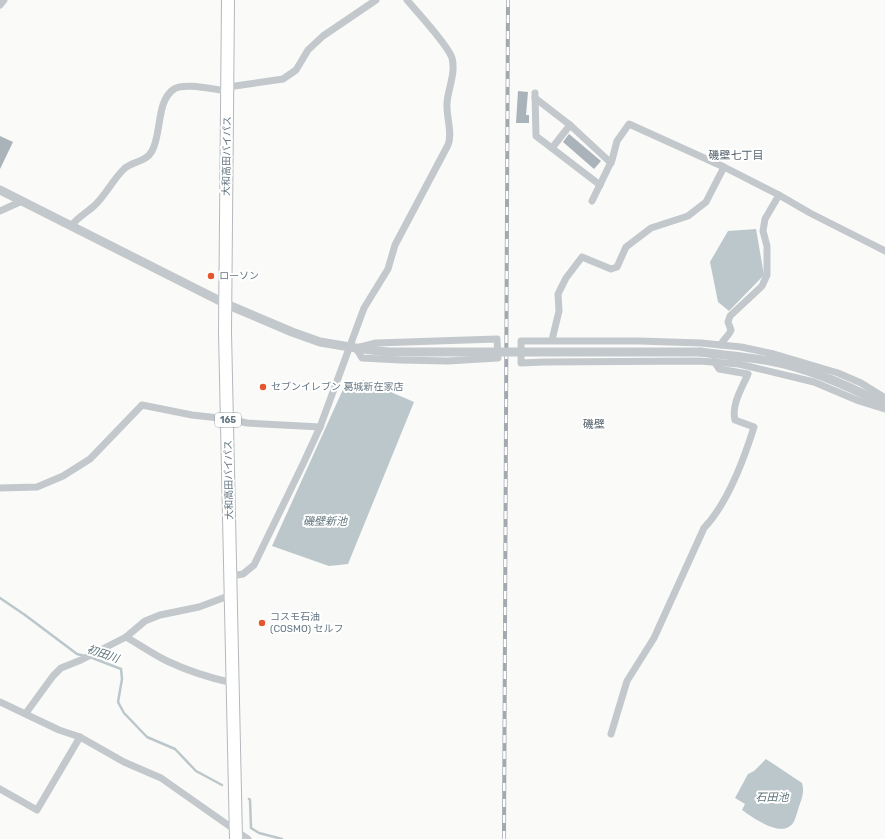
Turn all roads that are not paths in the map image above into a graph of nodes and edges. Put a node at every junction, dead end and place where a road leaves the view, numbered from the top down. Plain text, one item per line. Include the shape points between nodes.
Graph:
1 (4, 0) edge
2 (228, 0) edge
3 (376, 0) edge
4 (407, 0) edge
5 (0, 5) edge
6 (228, 89) junction
7 (570, 125) junction
8 (552, 148) junction
9 (610, 163) junction
10 (724, 167) junction
11 (600, 185) junction
12 (0, 190) edge
13 (779, 195) junction
14 (22, 201) junction
15 (592, 201) dead end
16 (0, 211) edge
17 (71, 226) junction
18 (885, 251) edge
19 (226, 304) junction
20 (552, 340) junction
21 (721, 345) junction
22 (353, 348) junction
23 (714, 361) junction
24 (885, 398) edge
25 (885, 405) edge
26 (885, 409) edge
27 (228, 419) junction
28 (320, 427) junction
29 (0, 488) edge
30 (231, 576) junction
31 (230, 595) junction
32 (126, 637) junction
33 (232, 683) junction
34 (0, 702) edge
35 (26, 714) junction
36 (611, 734) dead end
37 (80, 737) junction
38 (0, 789) edge
39 (236, 835) edge
40 (248, 839) edge

1 - 5 street
2 - 6 highway, 大和高田バイパス / 165
3 - 6 street via 323,36 308,50 296,70 283,79
4 - 22 street via 452,58 453,74 447,103 447,121 451,138 395,245 388,269 364,308
6 - 17 street via 183,85 175,88 164,102 152,151 144,160 125,168 94,206 77,218
6 - 19 highway, 大和高田バイパス / 165
7 - 8 street
7 - 8 street via 535,96 536,136
7 - 9 street
8 - 11 street
9 - 10 street via 617,141 629,124
9 - 11 street
10 - 13 street
10 - 20 street via 706,202 688,216 651,228 626,247 617,267 611,269 582,258 566,278 558,294 558,311
11 - 15 street
12 - 14 street
13 - 18 street
13 - 21 street via 766,219 763,231 767,246 767,275 762,286 730,316 728,322 731,330
14 - 16 street
14 - 17 street
17 - 19 street
19 - 22 street via 320,342
19 - 27 highway, 大和高田バイパス / 165
20 - 21 street
20 - 23 street via 521,341 521,363
21 - 24 street via 741,347 812,364 861,383
22 - 22 street via 376,343 497,339 498,358 448,362 362,358
22 - 25 street, bridge via 388,352 700,352 771,361 801,369 838,382
22 - 28 street
23 - 26 street via 739,364 814,382 858,401
23 - 36 street via 719,369 748,374 733,413 734,420 754,428 728,492 712,520 704,528 654,638 627,680
27 - 28 street via 247,423
27 - 29 street via 142,405 90,459 64,476 37,487
27 - 30 highway, 大和高田バイパス / 165
28 - 30 street via 254,565 243,574
30 - 31 highway, 大和高田バイパス / 165
31 - 32 street via 199,607 160,615 145,621
31 - 33 highway, 大和高田バイパス / 165
32 - 33 street via 167,661 208,677
32 - 35 street via 61,668
33 - 39 highway, 大和高田バイパス / 165
34 - 35 street
35 - 37 street
37 - 38 street via 37,810
37 - 39 street via 124,762 161,778
39 - 40 street

